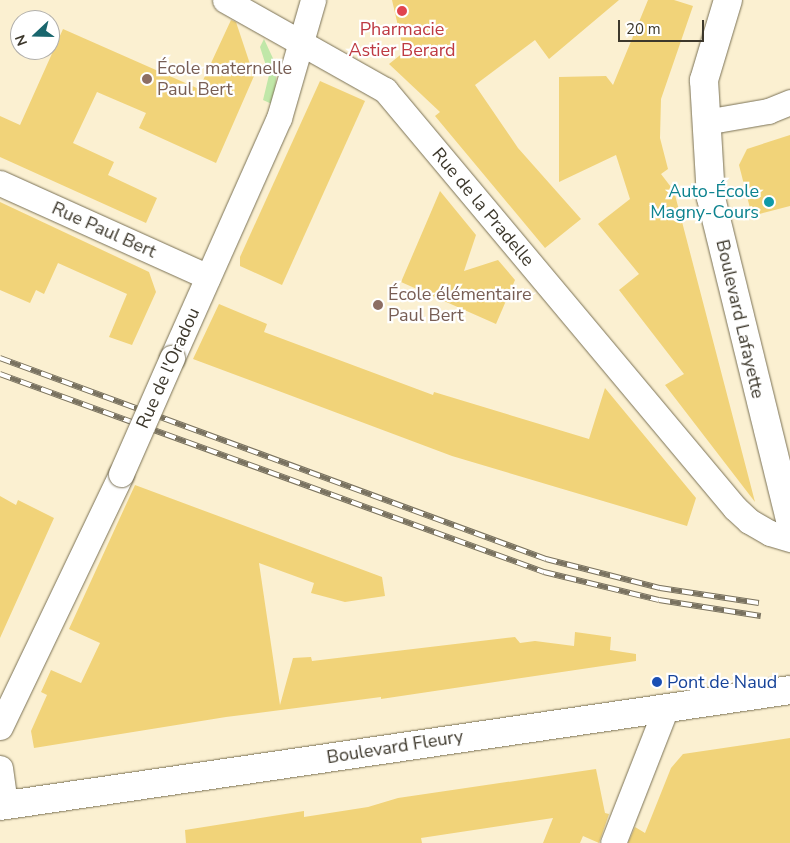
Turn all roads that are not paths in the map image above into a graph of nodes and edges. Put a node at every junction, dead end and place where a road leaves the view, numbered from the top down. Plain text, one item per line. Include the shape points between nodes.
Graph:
1 (225, 0) edge
2 (313, 0) edge
3 (728, 0) edge
4 (301, 42) junction
5 (790, 102) edge
6 (705, 122) junction
7 (0, 183) edge
8 (208, 277) junction
9 (790, 519) edge
10 (790, 539) edge
11 (790, 690) edge
12 (665, 710) junction
13 (0, 727) edge
14 (0, 768) edge
15 (3, 806) edge
16 (613, 843) edge

1 - 4 street, Rue de la Pradelle
2 - 4 street, Rue de l'Oradou
3 - 6 main road, Boulevard Lafayette via 704,80
4 - 8 street, Rue de l'Oradou via 279,118
4 - 10 street, Rue de la Pradelle via 386,90 735,508 770,533
5 - 6 street via 768,111
6 - 9 main road, Boulevard Lafayette via 711,198
7 - 8 street, Rue Paul Bert
8 - 13 street, Rue de l'Oradou, bridge via 121,474
11 - 12 main road, Boulevard Fleury
12 - 15 main road, Boulevard Fleury via 493,732
12 - 16 street
14 - 15 street

